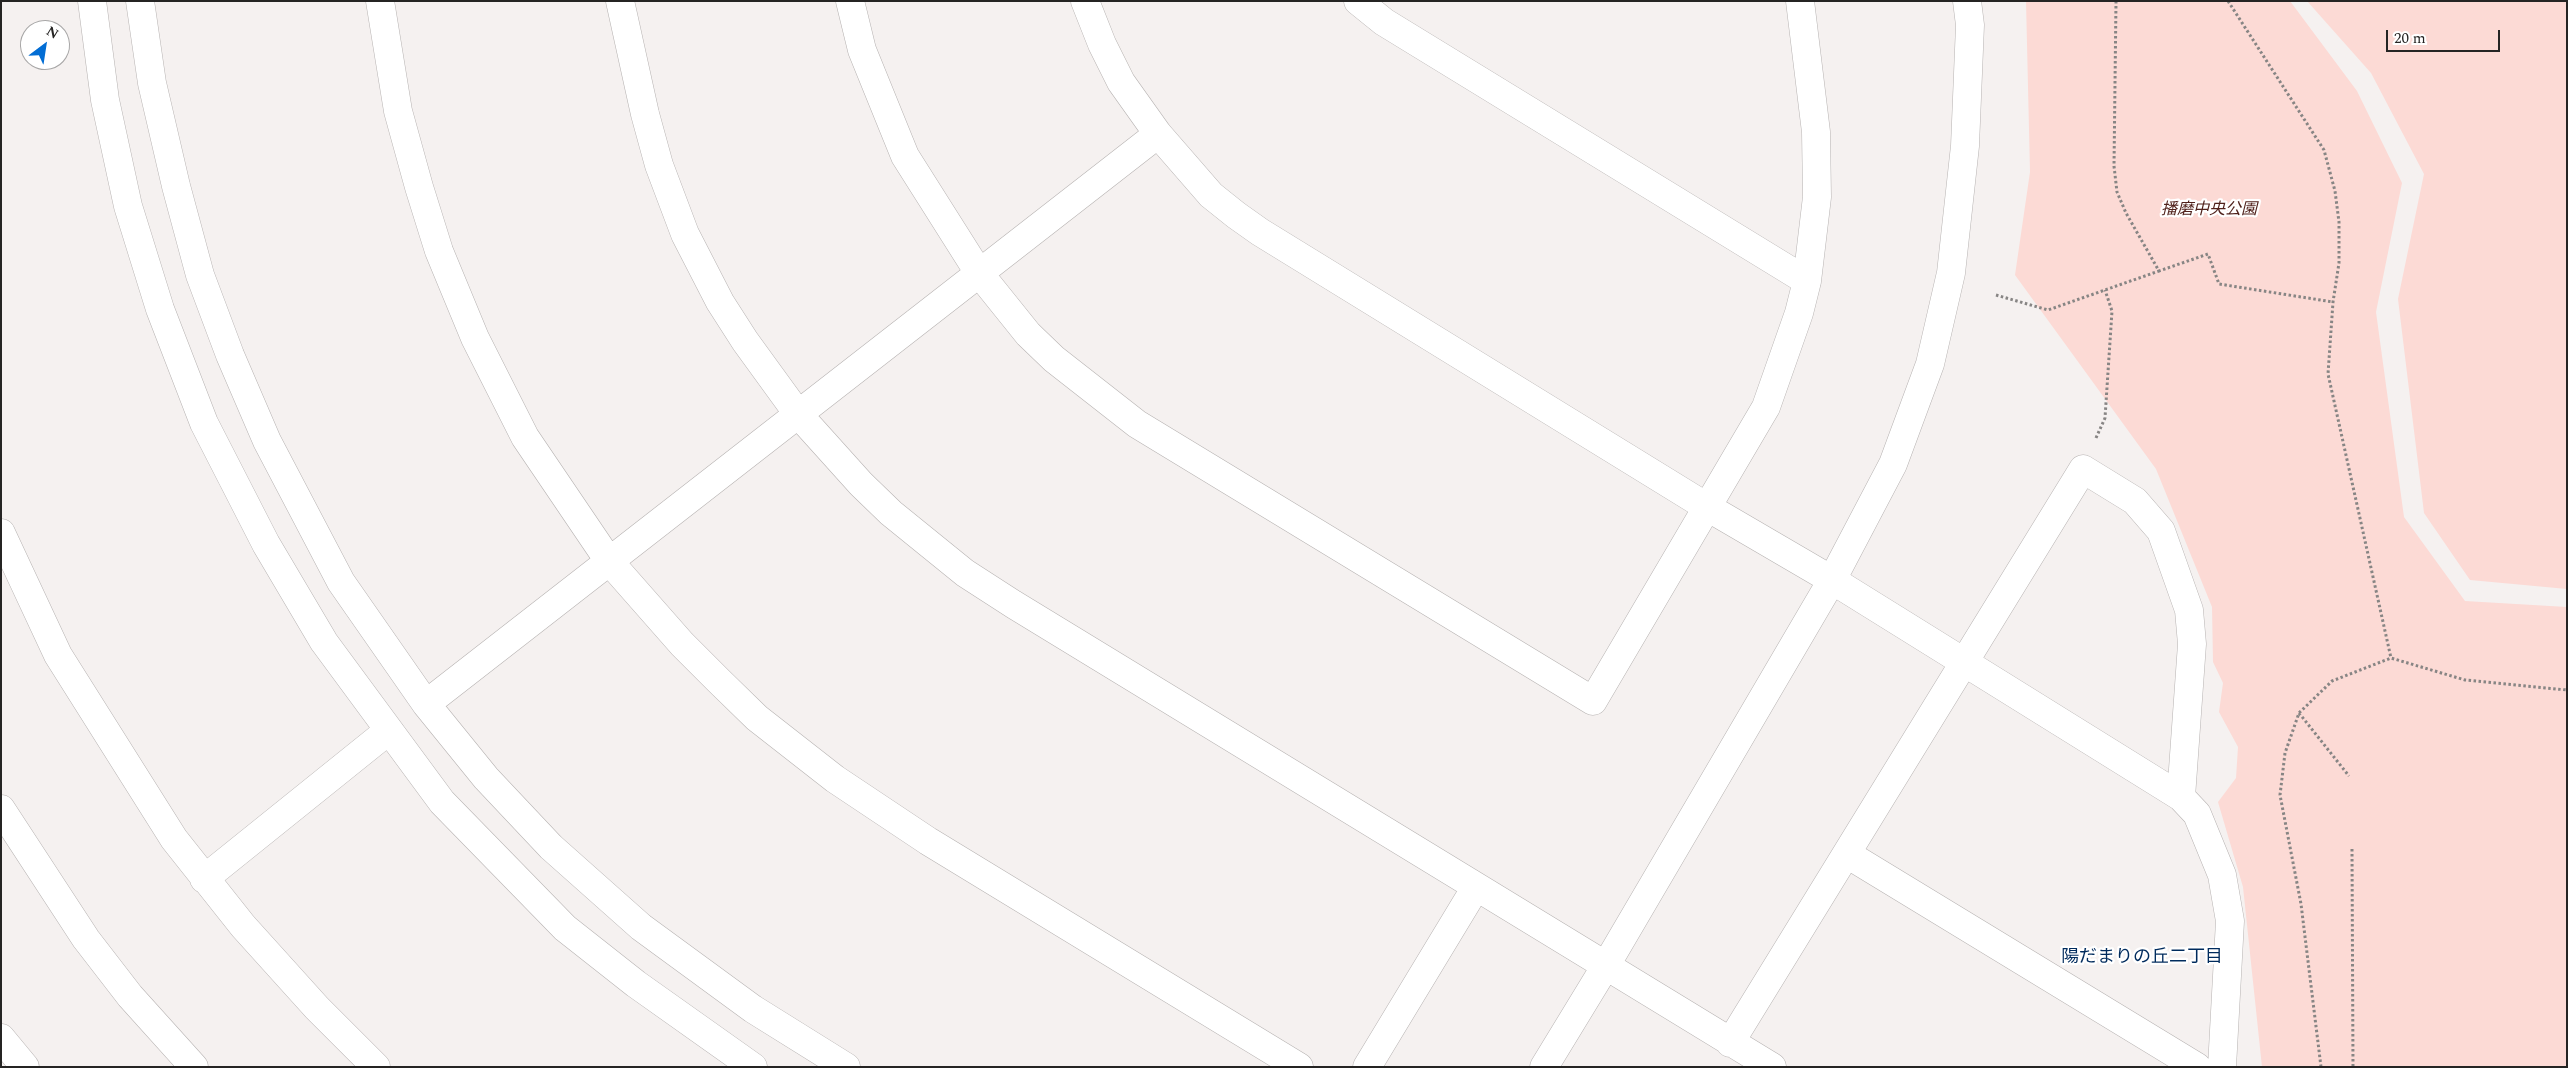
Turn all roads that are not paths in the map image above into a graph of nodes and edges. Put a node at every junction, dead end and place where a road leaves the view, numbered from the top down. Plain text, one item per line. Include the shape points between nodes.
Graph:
1 (92, 1) edge
2 (140, 1) edge
3 (380, 1) edge
4 (620, 1) edge
5 (850, 1) edge
6 (1085, 1) edge
7 (1358, 1) edge
8 (1800, 1) edge
9 (1967, 1) edge
10 (1158, 134) junction
11 (979, 273) junction
12 (1807, 281) junction
13 (798, 414) junction
14 (1707, 507) junction
15 (1, 533) edge
16 (609, 561) junction
17 (1832, 580) junction
18 (1964, 662) junction
19 (426, 704) junction
20 (388, 731) junction
21 (2181, 797) junction
22 (1, 809) edge
23 (1847, 854) junction
24 (204, 879) junction
25 (1476, 887) junction
26 (1605, 967) junction
27 (1, 1038) edge
28 (1730, 1043) junction
29 (25, 1067) edge
30 (194, 1067) edge
31 (376, 1067) edge
32 (753, 1067) edge
33 (846, 1067) edge
34 (1299, 1067) edge
35 (1367, 1067) edge
36 (1544, 1067) edge
37 (1772, 1067) edge
38 (2197, 1067) edge
39 (2222, 1067) edge

1 - 20 street via 105,100 128,206 160,309 204,423 266,544 324,642
2 - 19 street via 152,83 176,186 200,275 230,355 267,441 341,582
3 - 16 street via 398,111 439,251 475,338 526,436
4 - 13 street via 654,148 685,234 720,302
5 - 11 street via 862,50 905,156
6 - 10 street via 1121,82
7 - 12 street via 1384,22
8 - 12 street via 1816,132 1817,197
9 - 17 street via 1970,25 1965,146 1951,273 1930,364 1893,464
10 - 11 street
10 - 14 street via 1211,195 1260,232
11 - 13 street
11 - 14 street via 1009,312 1054,359 1137,424 1592,701
12 - 14 street via 1766,407
13 - 16 street
13 - 25 street via 891,513 965,573
14 - 17 street
15 - 24 street via 58,654 170,832
16 - 19 street
16 - 34 street via 718,680 758,718 834,779
17 - 18 street
17 - 26 street
18 - 21 street
18 - 21 street via 2083,469 2135,501 2161,531 2189,610 2192,644
18 - 23 street
19 - 33 street via 486,778 551,847 641,927 753,1009
20 - 24 street
20 - 32 street via 442,802 565,928 636,984
21 - 39 street via 2197,814 2222,875 2230,921
22 - 30 street via 86,939 130,996
23 - 28 street
23 - 38 street
24 - 31 street via 311,1001
25 - 26 street
25 - 35 street
26 - 28 street
26 - 36 street
27 - 29 street
28 - 37 street

